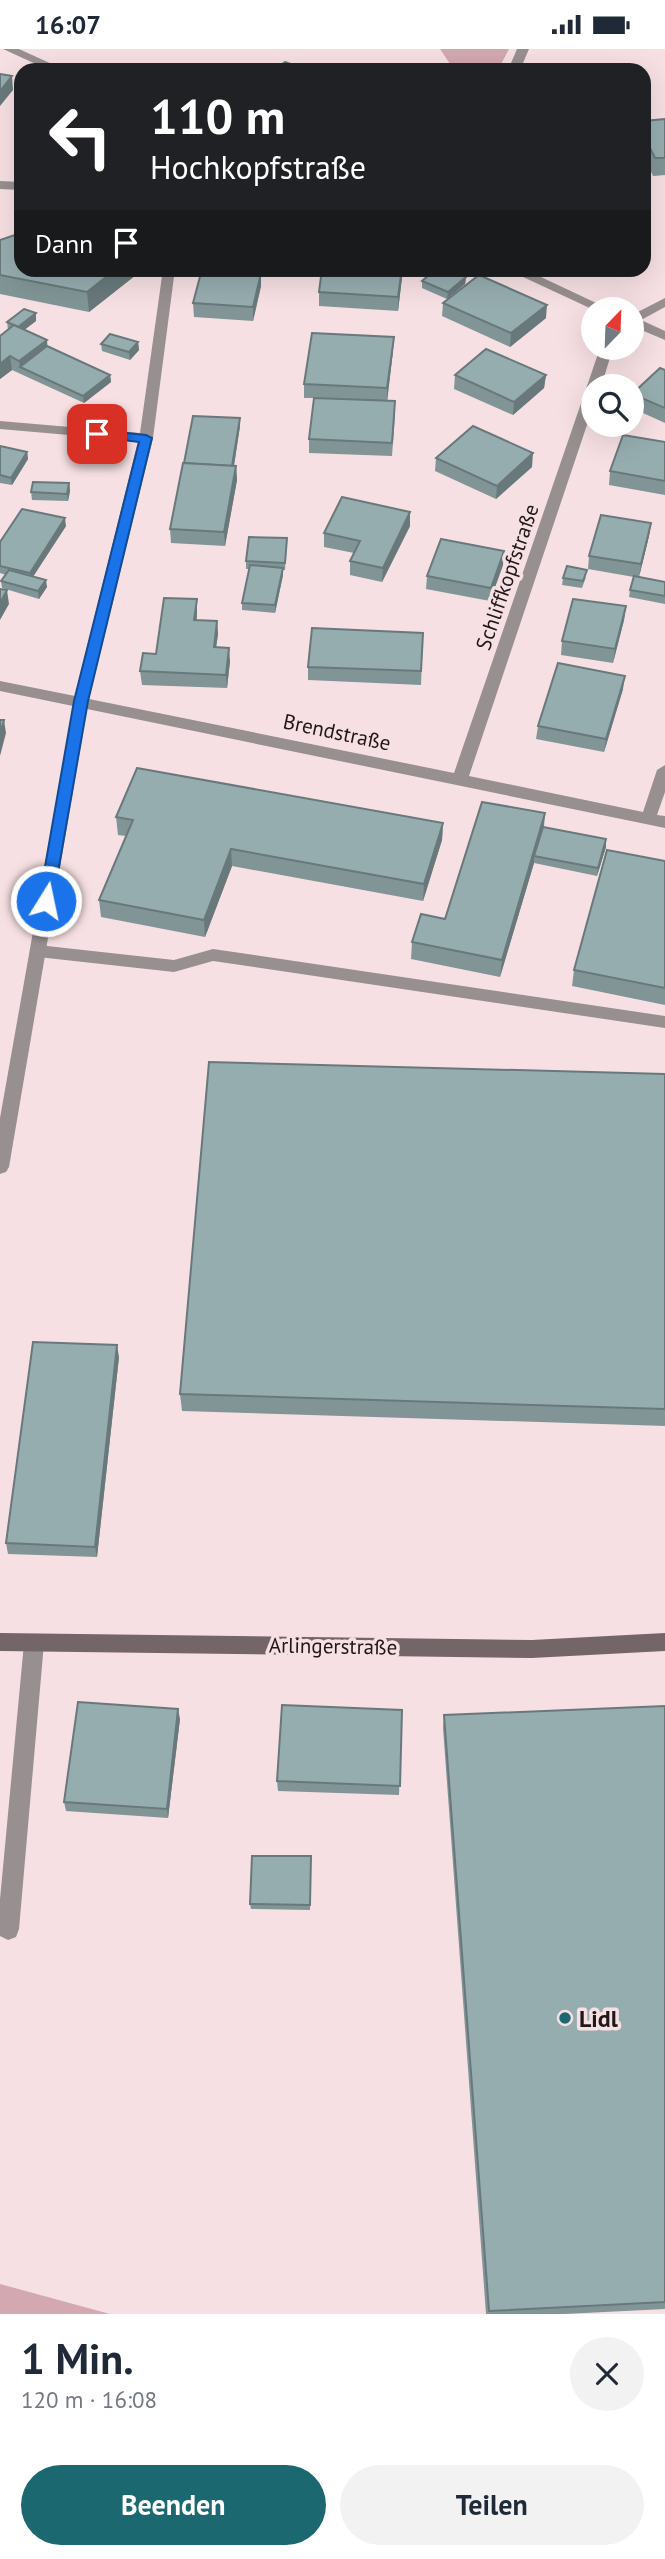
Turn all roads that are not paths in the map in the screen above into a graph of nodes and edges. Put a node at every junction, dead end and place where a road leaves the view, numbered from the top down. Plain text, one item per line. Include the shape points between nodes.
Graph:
1 (9, 49) edge
2 (42, 63) edge
3 (168, 277) edge
4 (530, 277) edge
5 (581, 299) edge
6 (665, 302) edge
7 (644, 314) edge
8 (644, 326) edge
9 (665, 336) edge
10 (581, 422) edge
11 (0, 425) edge
12 (146, 438) junction
13 (0, 686) edge
14 (81, 701) junction
15 (665, 770) edge
16 (460, 779) junction
17 (648, 819) junction
18 (665, 822) edge
19 (37, 951) junction
20 (665, 1022) edge
21 (0, 1167) edge
22 (0, 1642) edge
23 (665, 1642) edge
24 (34, 1643) junction
25 (8, 1929) dead end

1 - 2 street
3 - 12 street
4 - 5 street
6 - 7 street
8 - 9 street
10 - 16 street, Schliffkopfstraße
11 - 12 street
12 - 14 street
13 - 14 street, Brendstraße
14 - 16 street, Brendstraße
14 - 19 street
15 - 17 street
16 - 17 street, Brendstraße
17 - 18 street, Brendstraße
19 - 20 street via 174,966 213,955
19 - 21 street
22 - 24 main road, Arlingerstraße
23 - 24 main road, Arlingerstraße via 532,1649
24 - 25 street

